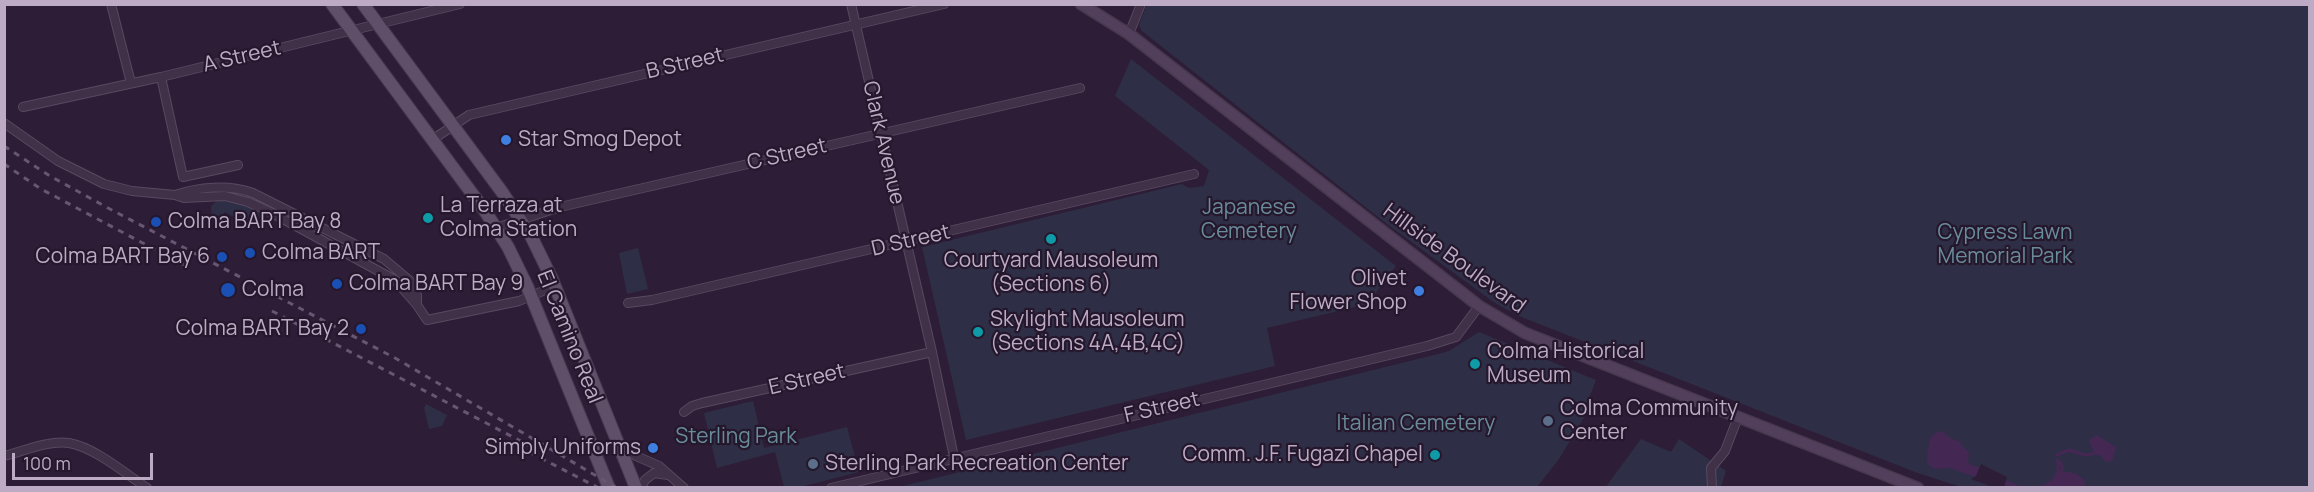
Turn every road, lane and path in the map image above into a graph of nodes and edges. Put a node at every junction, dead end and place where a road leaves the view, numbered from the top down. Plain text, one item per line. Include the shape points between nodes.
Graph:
1 (111, 4) edge
2 (332, 4) edge
3 (363, 4) edge
4 (460, 4) edge
5 (851, 4) edge
6 (944, 4) edge
7 (1081, 4) edge
8 (1140, 4) edge
9 (378, 25) junction
10 (856, 25) junction
11 (351, 31) junction
12 (1129, 34) junction
13 (161, 77) junction
14 (131, 83) junction
15 (1080, 88) dead end
16 (23, 107) dead end
17 (4, 123) edge
18 (453, 125) junction
19 (881, 133) junction
20 (432, 140) junction
21 (238, 165) dead end
22 (1194, 174) dead end
23 (520, 218) junction
24 (496, 228) junction
25 (906, 242) junction
26 (555, 286) junction
27 (532, 296) junction
28 (628, 303) dead end
29 (1479, 306) junction
30 (932, 352) junction
31 (684, 412) dead end
32 (1737, 417) junction
33 (617, 442) junction
34 (4, 456) edge
35 (954, 457) junction
36 (672, 477) junction
37 (147, 488) edge
38 (609, 488) edge
39 (636, 488) edge
40 (641, 488) edge
41 (684, 488) edge
42 (831, 488) edge
43 (1712, 488) edge
44 (1918, 488) edge

1 - 14 street
2 - 11 main road, El Camino Real
3 - 9 main road, El Camino Real
4 - 9 street, A Street
5 - 10 street, Clark Avenue
6 - 10 street, B Street
7 - 12 main road, Hillside Boulevard
8 - 12 street
9 - 11 street, A Street
9 - 18 main road, El Camino Real
10 - 18 street, B Street via 469,115
10 - 19 street, Clark Avenue
11 - 13 street, A Street
11 - 20 main road, El Camino Real
12 - 29 main road, Hillside Boulevard
13 - 14 street, A Street
13 - 21 street via 183,177
14 - 16 street, A Street
15 - 19 street, C Street
17 - 27 street via 58,161 98,182 132,191 175,195 224,188 253,193 384,259 410,281 427,321
18 - 20 street, B Street
18 - 23 main road, El Camino Real
19 - 23 street, C Street
19 - 25 street, Clark Avenue
20 - 24 main road, El Camino Real
22 - 25 street, D Street
23 - 24 street, C Street
23 - 26 main road, El Camino Real
24 - 27 main road, El Camino Real
25 - 28 street, D Street
25 - 30 street, Clark Avenue
26 - 27 street
26 - 33 main road, El Camino Real
27 - 38 main road, El Camino Real
29 - 32 main road, Hillside Boulevard via 1525,333
29 - 35 street, F Street via 1456,337 1428,346
30 - 31 street, E Street via 702,403
30 - 35 street, Clark Avenue
32 - 43 street via 1725,451 1711,468
32 - 44 main road, Hillside Boulevard
33 - 36 street
33 - 39 main road, El Camino Real
34 - 37 street via 69,443
35 - 42 street, F Street
36 - 40 street via 654,473
36 - 41 street

